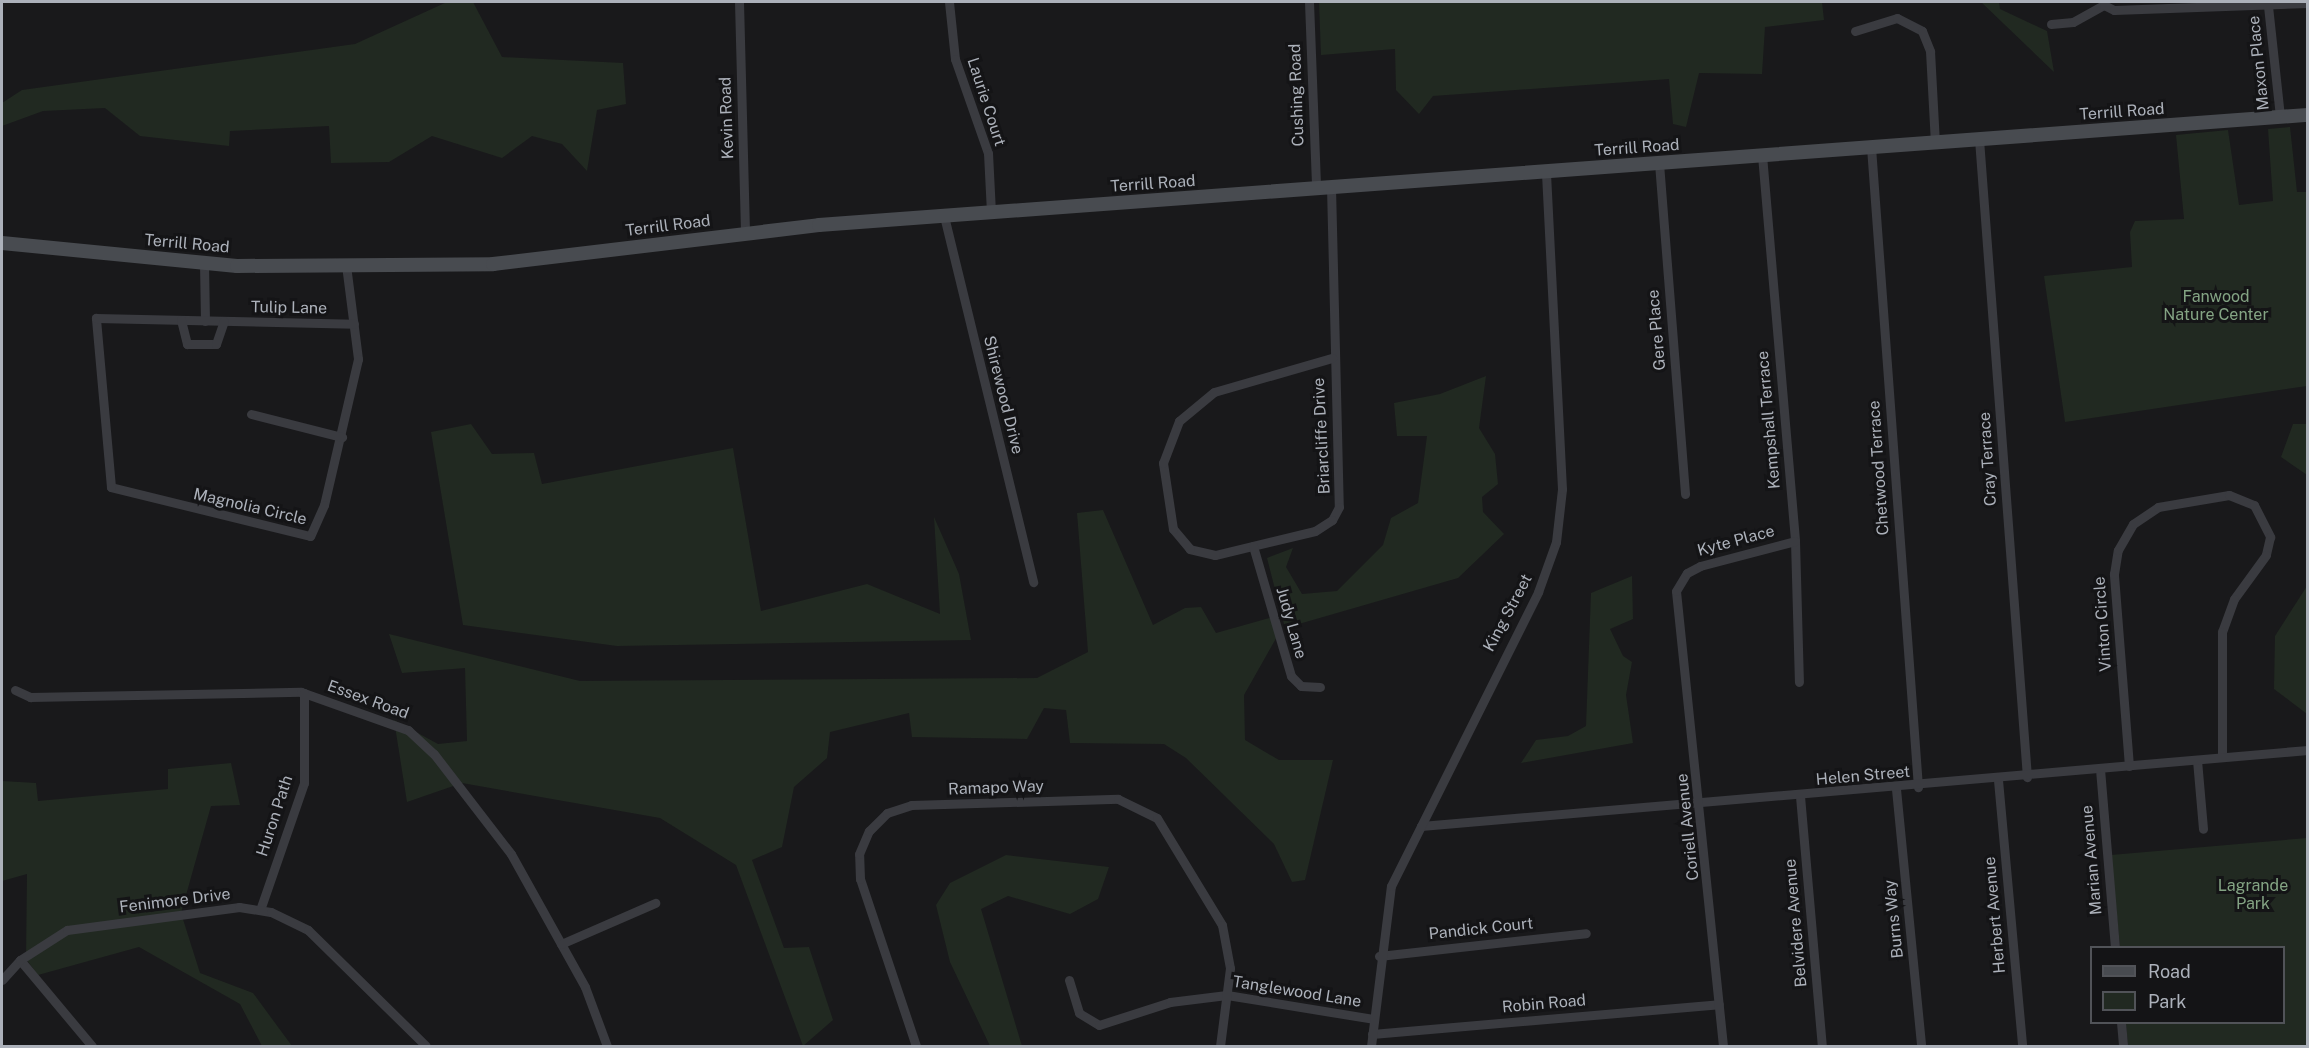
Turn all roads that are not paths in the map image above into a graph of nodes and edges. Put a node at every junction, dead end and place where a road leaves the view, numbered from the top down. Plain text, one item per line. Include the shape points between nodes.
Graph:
1 (739, 2) edge
2 (949, 2) edge
3 (1309, 2) edge
4 (2202, 2) edge
5 (2103, 3) edge
6 (2307, 3) edge
7 (2268, 6) junction
8 (2051, 24) dead end
9 (1855, 32) dead end
10 (2307, 115) edge
11 (2280, 117) junction
12 (1979, 139) junction
13 (1935, 143) junction
14 (1871, 147) junction
15 (1762, 155) junction
16 (1659, 163) junction
17 (1546, 171) junction
18 (1331, 187) junction
19 (1316, 188) junction
20 (991, 212) junction
21 (944, 216) junction
22 (746, 234) junction
23 (2, 243) edge
24 (204, 262) junction
25 (346, 265) junction
26 (96, 318) joint
27 (181, 320) junction
28 (205, 321) junction
29 (224, 321) junction
30 (354, 324) junction
31 (1332, 358) junction
32 (251, 414) dead end
33 (342, 437) junction
34 (1685, 494) dead end
35 (1795, 541) junction
36 (1252, 546) junction
37 (1033, 582) dead end
38 (1676, 605) joint
39 (1799, 682) dead end
40 (1320, 687) dead end
41 (15, 690) dead end
42 (304, 693) junction
43 (2307, 750) edge
44 (2222, 757) junction
45 (2197, 760) junction
46 (2129, 766) junction
47 (2100, 769) junction
48 (2027, 777) junction
49 (1998, 780) junction
50 (1918, 787) junction
51 (1896, 789) junction
52 (1800, 796) junction
53 (1702, 804) junction
54 (1421, 826) junction
55 (2203, 829) dead end
56 (655, 903) dead end
57 (260, 910) junction
58 (1586, 933) dead end
59 (561, 944) junction
60 (2115, 946) edge
61 (1379, 956) junction
62 (20, 960) junction
63 (2, 980) edge
64 (1069, 980) dead end
65 (1227, 995) junction
66 (1719, 1004) junction
67 (1373, 1018) junction
68 (2121, 1024) edge
69 (1372, 1034) junction
70 (92, 1047) edge
71 (426, 1047) edge
72 (607, 1047) edge
73 (916, 1047) edge
74 (1220, 1047) edge
75 (1371, 1047) edge
76 (1723, 1047) edge
77 (1822, 1047) edge
78 (1921, 1047) edge
79 (2022, 1047) edge
80 (2123, 1047) edge

1 - 22 street, Kevin Road
2 - 20 street, Laurie Court via 955,59 988,153
3 - 19 street, Cushing Road
4 - 5 street via 2114,10
4 - 7 street
5 - 8 street via 2079,20
6 - 7 street
7 - 11 street, Maxon Place
9 - 13 street via 1898,18 1922,31 1930,51
10 - 11 street, Terrill Road
11 - 12 street, Terrill Road
12 - 13 street, Terrill Road
12 - 48 street, Cray Terrace
13 - 14 street, Terrill Road
14 - 15 street, Terrill Road
14 - 50 street, Chetwood Terrace
15 - 16 street, Terrill Road
15 - 35 street, Kempshall Terrace
16 - 17 street, Terrill Road
16 - 34 street, Gere Place
17 - 18 street, Terrill Road
17 - 54 street, King Street via 1562,489 1556,542 1538,592 1506,648
18 - 19 street, Terrill Road
18 - 31 street, Briarcliffe Drive
19 - 20 street, Terrill Road
20 - 21 street, Terrill Road
21 - 22 street, Terrill Road
21 - 37 street, Shirewood Drive
22 - 25 street, Terrill Road via 494,264
23 - 24 street, Terrill Road
24 - 25 street, Terrill Road
24 - 28 street
25 - 30 street, Magnolia Circle
26 - 27 street, Tulip Lane
26 - 33 street, Magnolia Circle via 111,487 310,536
27 - 28 street, Tulip Lane
27 - 29 street via 187,344 216,344
28 - 29 street, Tulip Lane
29 - 30 street, Tulip Lane
30 - 33 street, Magnolia Circle via 358,359
31 - 36 street, Briarcliffe Drive via 1339,507 1321,528
31 - 36 street, Briarcliffe Drive via 1214,392 1185,414 1170,437 1163,464 1178,537 1206,555
32 - 33 street
35 - 38 street, Kyte Place via 1693,569 1678,584
35 - 39 street, Kempshall Terrace
36 - 40 street, Judy Lane via 1291,676 1301,686
38 - 53 street, Coriell Avenue
41 - 42 street, Essex Road via 30,697
42 - 57 street, Huron Path via 304,783
42 - 59 street, Essex Road via 408,730 434,754 511,854
43 - 44 street, Helen Street
44 - 45 street, Helen Street
44 - 46 street, Vinton Circle via 2222,632 2234,599 2266,555 2270,537 2260,512 2229,495 2158,507 2133,524 2118,550 2114,574
45 - 46 street, Helen Street
45 - 55 street
46 - 47 street, Helen Street
47 - 48 street, Helen Street
47 - 60 street, Marian Avenue
48 - 49 street, Helen Street
49 - 50 street, Helen Street
49 - 79 street, Herbert Avenue
50 - 51 street, Helen Street
51 - 52 street, Helen Street
51 - 78 street, Burns Way
52 - 53 street, Helen Street
52 - 77 street, Belvidere Avenue
53 - 54 street, Helen Street
53 - 66 street, Coriell Avenue
54 - 61 street, King Street via 1391,886
56 - 59 street
57 - 62 street, Fenimore Drive via 239,907 67,930
57 - 71 street, Fenimore Drive via 308,930
58 - 61 street, Pandick Court
59 - 72 street, Essex Road
61 - 67 street, King Street
62 - 63 street, Fenimore Drive
62 - 70 street
64 - 65 street, Tanglewood Lane via 1079,1013 1099,1025 1170,1002
65 - 67 street, Tanglewood Lane
65 - 73 street, Ramapo Way via 1230,968 1222,925 1165,828 1142,807 1118,799 911,805 887,813 869,831 858,866
65 - 74 street, Ramapo Way
66 - 69 street, Robin Road
66 - 76 street, Coriell Avenue
67 - 69 street, King Street
68 - 80 street
69 - 75 street, King Street

